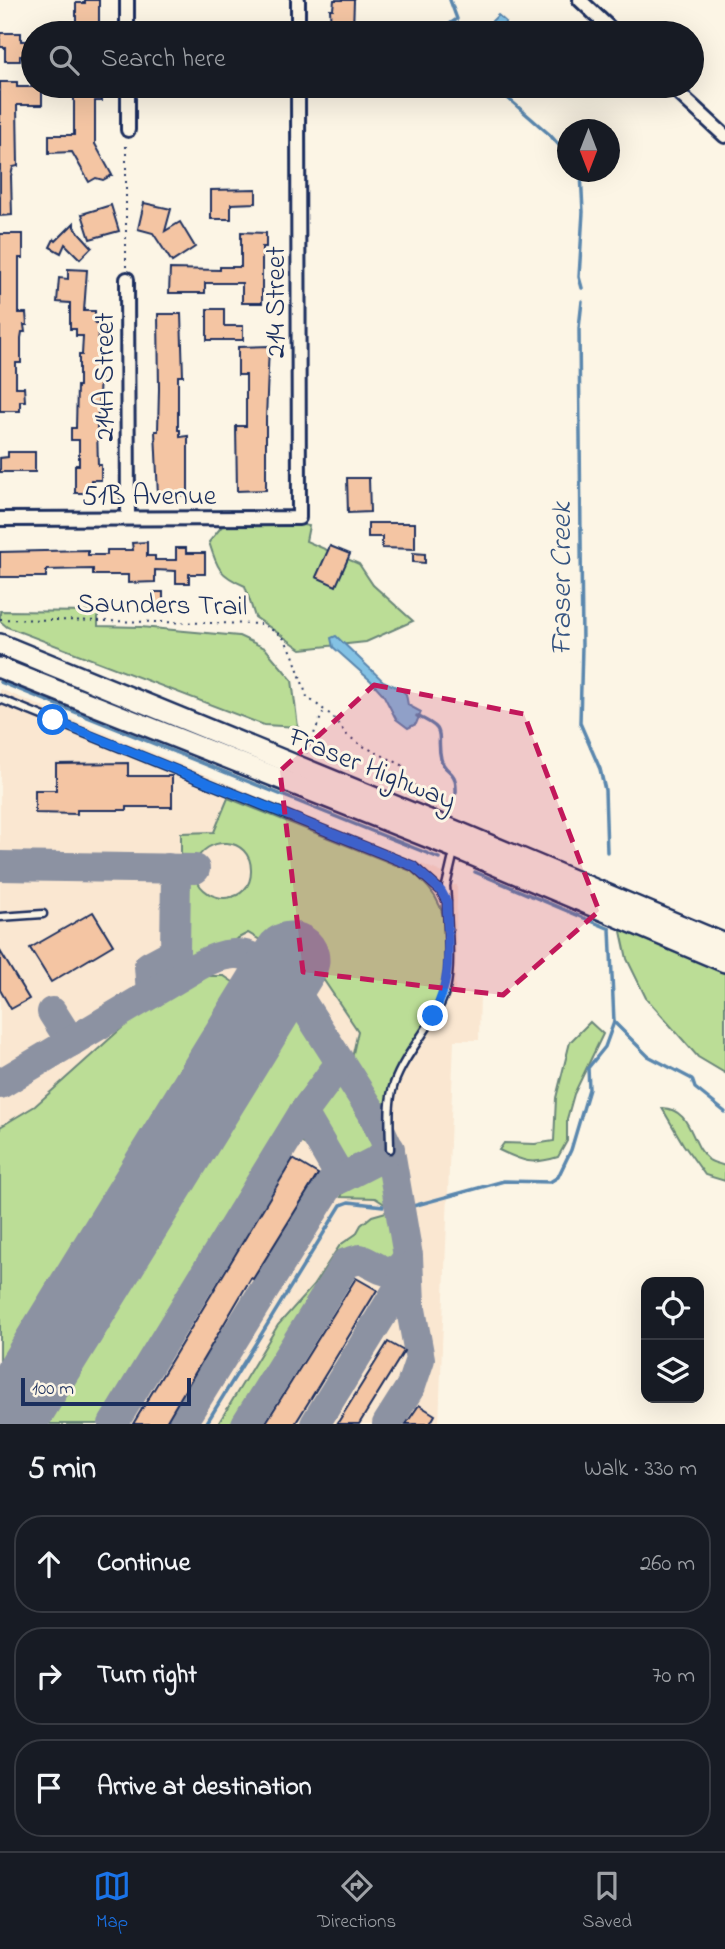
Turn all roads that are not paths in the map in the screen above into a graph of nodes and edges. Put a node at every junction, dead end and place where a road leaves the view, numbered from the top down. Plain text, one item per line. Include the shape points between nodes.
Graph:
1 (127, 0) edge
2 (298, 0) edge
3 (580, 0) edge
4 (127, 21) edge
5 (298, 21) edge
6 (602, 21) edge
7 (128, 98) edge
8 (298, 98) edge
9 (684, 98) edge
10 (128, 130) road end
11 (725, 136) edge
12 (127, 279) road end
13 (128, 518) junction
14 (299, 518) joint
15 (0, 519) edge
16 (0, 644) edge
17 (0, 668) edge
18 (0, 699) edge
19 (455, 848) junction
20 (447, 902) junction
21 (43, 914) dead end
22 (0, 917) edge
23 (725, 944) edge
24 (725, 962) edge
25 (390, 1149) dead end

1 - 4 street
2 - 5 street
3 - 6 street
7 - 10 street
8 - 14 street, 214 Street
9 - 11 street
12 - 13 street, 214A Street
13 - 14 street, 51B Avenue
13 - 15 street, 51B Avenue
16 - 23 main road, Fraser Highway
17 - 19 main road, Fraser Highway
18 - 20 lane via 413,866
19 - 20 lane
19 - 24 main road, Fraser Highway
20 - 25 lane via 446,989 393,1085
21 - 22 lane

